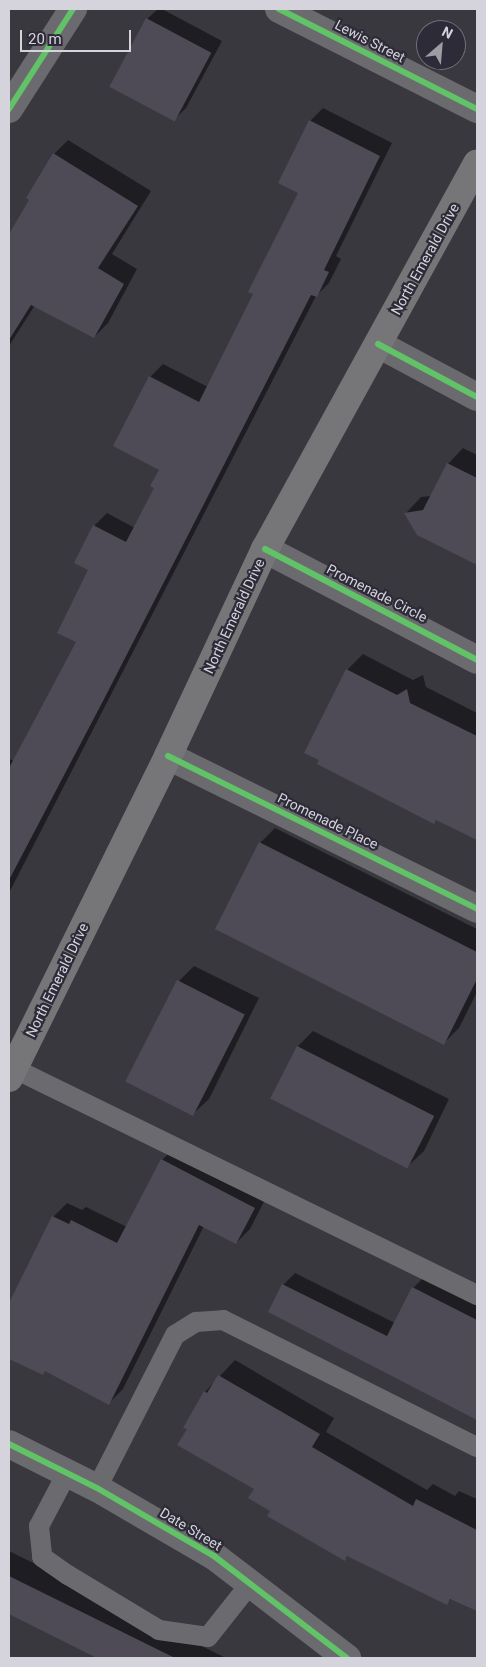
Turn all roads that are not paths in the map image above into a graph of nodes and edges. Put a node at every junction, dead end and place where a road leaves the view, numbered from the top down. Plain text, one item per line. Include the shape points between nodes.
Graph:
1 (73, 9) edge
2 (279, 9) edge
3 (9, 109) edge
4 (477, 109) edge
5 (477, 163) edge
6 (378, 344) junction
7 (477, 397) edge
8 (265, 549) junction
9 (477, 660) edge
10 (168, 756) junction
11 (477, 909) edge
12 (11, 1073) edge
13 (477, 1295) edge
14 (9, 1444) edge
15 (477, 1447) edge
16 (67, 1473) junction
17 (97, 1488) junction
18 (250, 1584) junction
19 (347, 1658) edge

1 - 3 street
2 - 4 street, Lewis Street
5 - 6 main road, North Emerald Drive
6 - 7 street
6 - 8 main road, North Emerald Drive
8 - 9 street, Promenade Circle
8 - 10 main road, North Emerald Drive
10 - 11 street, Promenade Place
10 - 12 main road, North Emerald Drive
12 - 13 lane
14 - 16 street, Date Street
15 - 17 lane via 223,1320 196,1322 175,1336
16 - 17 street, Date Street
16 - 18 lane via 39,1526 42,1557 68,1575 159,1630 208,1637
17 - 18 street, Date Street via 214,1556
18 - 19 street, Date Street

